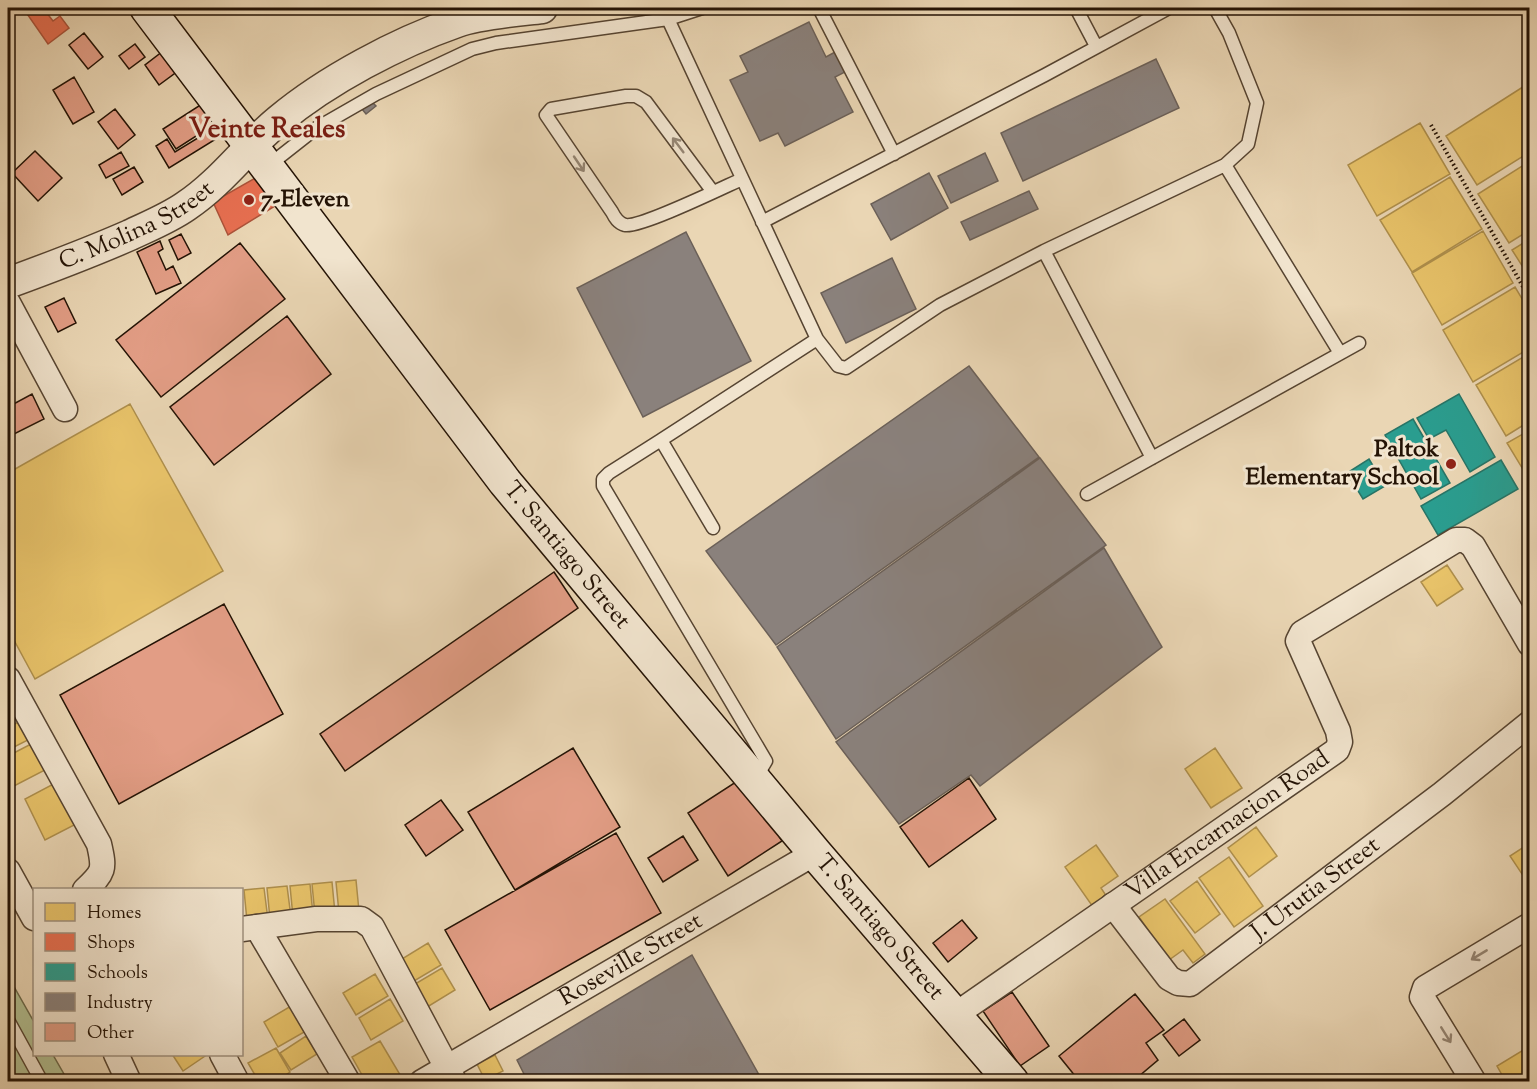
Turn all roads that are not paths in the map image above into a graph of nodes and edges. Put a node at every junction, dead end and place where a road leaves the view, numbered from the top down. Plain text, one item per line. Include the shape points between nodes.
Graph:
1 (147, 8) edge
2 (542, 8) edge
3 (702, 8) edge
4 (819, 8) edge
5 (1076, 8) edge
6 (1169, 8) edge
7 (1215, 8) edge
8 (668, 19) junction
9 (1096, 46) junction
10 (288, 131) junction
11 (894, 154) junction
12 (259, 156) junction
13 (1226, 165) junction
14 (742, 179) junction
15 (713, 192) junction
16 (762, 222) junction
17 (1044, 251) junction
18 (8, 283) edge
19 (8, 303) edge
20 (817, 339) junction
21 (1359, 343) dead end
22 (1340, 353) junction
23 (65, 409) dead end
24 (661, 440) junction
25 (1152, 458) junction
26 (1087, 495) dead end
27 (713, 528) dead end
28 (1530, 644) edge
29 (8, 679) edge
30 (1530, 723) edge
31 (755, 779) junction
32 (815, 853) junction
33 (8, 871) edge
34 (87, 888) edge
35 (1113, 905) junction
36 (33, 916) edge
37 (1530, 925) edge
38 (249, 928) edge
39 (955, 1015) junction
40 (8, 1020) edge
41 (117, 1056) edge
42 (223, 1056) edge
43 (451, 1074) edge
44 (42, 1082) edge
45 (129, 1082) edge
46 (237, 1082) edge
47 (348, 1082) edge
48 (422, 1082) edge
49 (1012, 1082) edge
50 (1474, 1082) edge

1 - 12 main road, T. Santiago Street
2 - 10 street, C. Molina Street via 459,21 382,54 315,94
3 - 8 lane
4 - 11 lane
5 - 9 lane
6 - 9 lane
7 - 13 lane via 1257,103 1248,144
8 - 10 lane via 472,49 376,94 315,129
8 - 14 lane
9 - 11 lane
10 - 12 street, C. Molina Street
11 - 16 lane
12 - 18 street, C. Molina Street via 158,223
12 - 31 main road, T. Santiago Street via 505,482
13 - 17 lane
13 - 22 lane
14 - 15 lane
14 - 16 lane
15 -> 15 lane via 646,102 636,96 551,109 546,115 619,223 630,225
16 - 20 lane
17 - 20 lane via 940,305 846,368 838,366
17 - 25 lane
19 - 23 street
20 - 24 lane
21 - 22 lane
22 - 25 lane
24 - 27 lane
24 - 31 lane via 609,473 603,486 766,761
25 - 26 lane
28 - 35 street, Villa Encarnacion Road via 1473,546 1465,540 1456,540 1302,633 1298,641 1338,731 1337,750
29 - 34 street via 99,844 103,861 100,876
30 - 35 street, J. Urutia Street via 1190,984 1168,978
31 - 32 main road, T. Santiago Street
32 - 39 main road, T. Santiago Street
32 - 43 street, Roseville Street
33 - 36 street
35 - 39 street, Villa Encarnacion Road
37 -> 50 street via 1425,988 1422,997
38 - 43 street via 316,919 361,919 372,927
38 - 47 street
39 - 49 main road, T. Santiago Street
40 - 44 lane
41 - 45 street
42 - 46 street
43 - 48 street, Roseville Street

